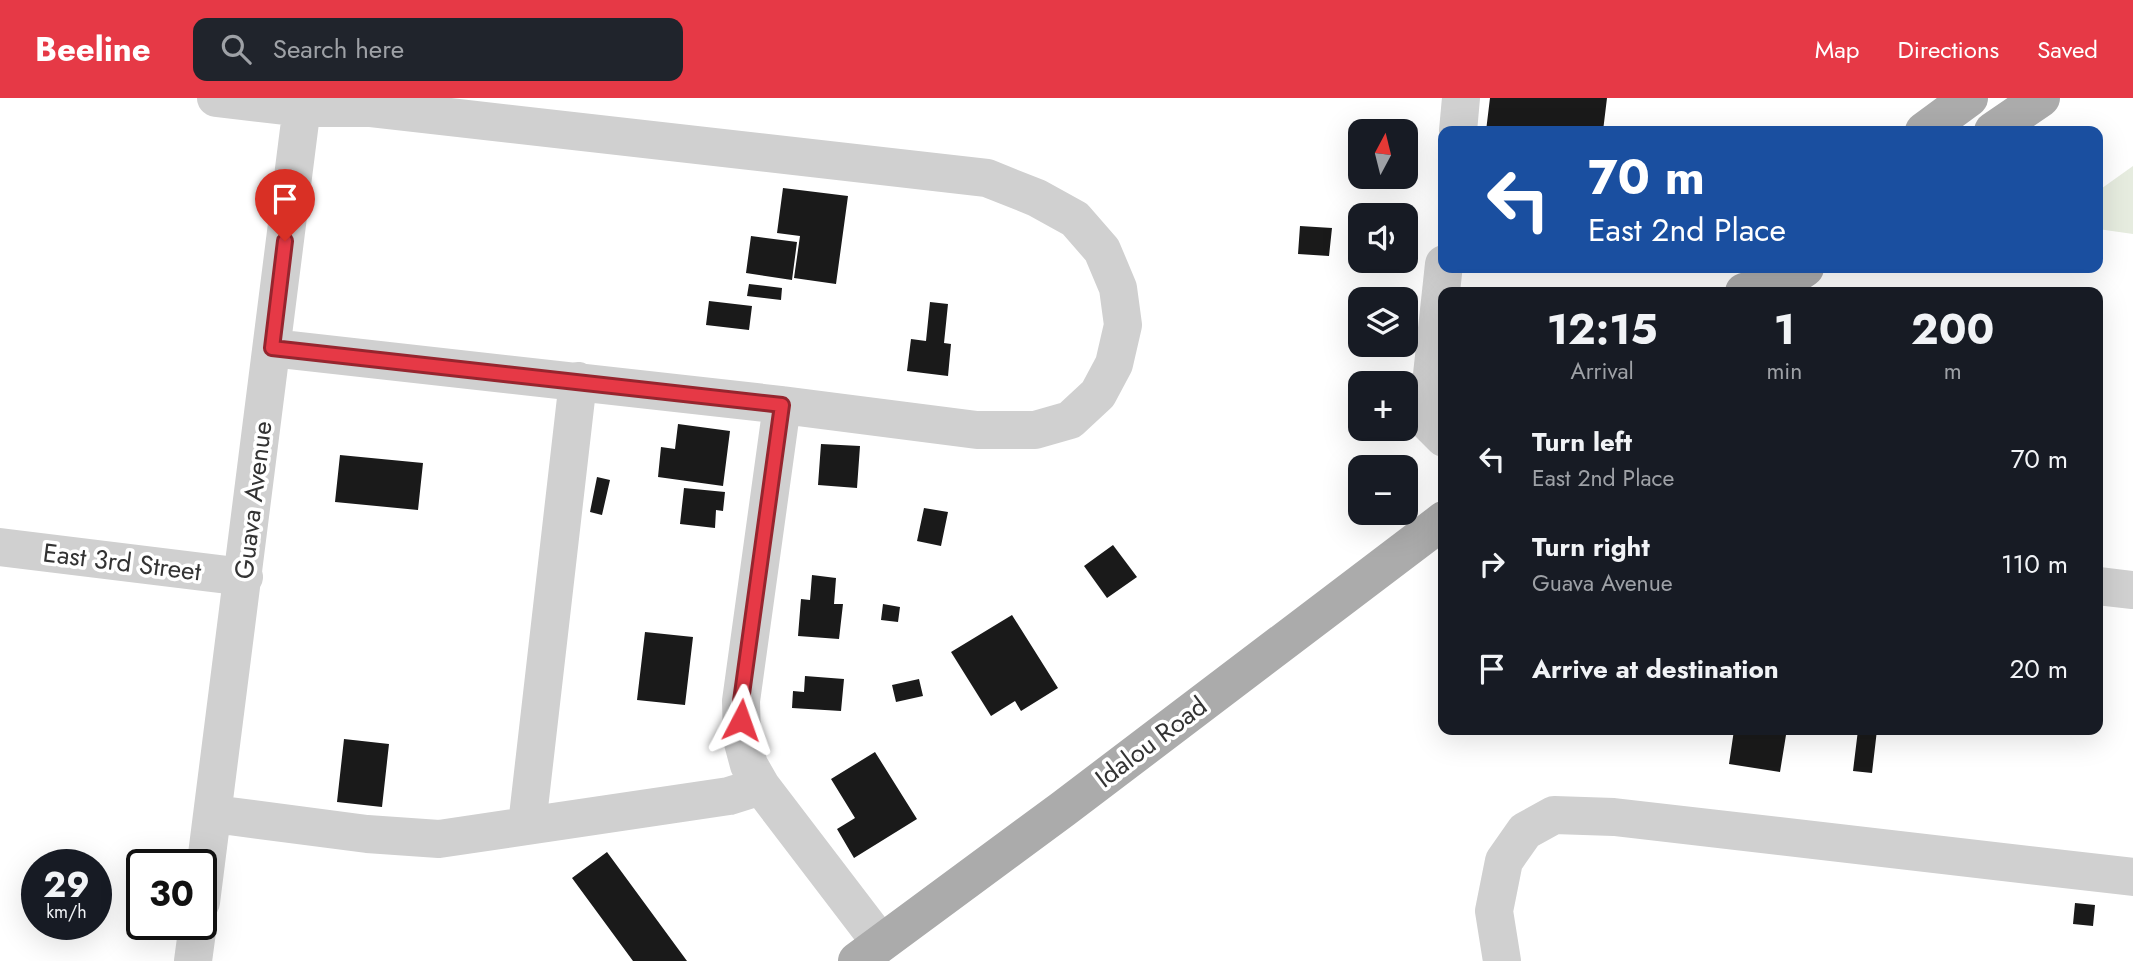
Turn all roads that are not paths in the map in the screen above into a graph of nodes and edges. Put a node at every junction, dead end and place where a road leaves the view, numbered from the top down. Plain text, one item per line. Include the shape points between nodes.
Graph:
1 (216, 98) edge
2 (1461, 98) edge
3 (2041, 98) edge
4 (302, 103) edge
5 (1458, 126) edge
6 (2000, 126) edge
7 (1798, 273) edge
8 (1760, 287) edge
9 (1438, 319) edge
10 (272, 348) junction
11 (578, 382) junction
12 (782, 405) junction
13 (1438, 432) edge
14 (1438, 525) edge
15 (0, 547) edge
16 (244, 576) junction
17 (2103, 587) edge
18 (2133, 590) edge
19 (761, 786) junction
20 (214, 814) junction
21 (527, 825) junction
22 (209, 849) edge
23 (2133, 877) edge
24 (196, 940) edge
25 (868, 952) edge
26 (193, 961) edge
27 (1502, 961) edge

1 - 4 street
2 - 5 street
3 - 6 main road
4 - 10 street, Guava Avenue
4 - 12 street via 987,178 1075,219 1102,250 1118,288 1123,325 1114,364 1098,394 1070,420 1035,430 977,430
7 - 8 main road
9 - 13 street via 1427,421
10 - 11 street
10 - 16 street, Guava Avenue
11 - 12 street
11 - 21 street
12 - 19 street via 741,701 742,739
14 - 25 main road, Idalou Road
15 - 16 street, East 3rd Street
16 - 20 street, Guava Avenue
17 - 18 street
19 - 21 street via 729,796
19 - 25 street
20 - 21 street via 439,839
20 - 22 street, Guava Avenue
23 - 27 street via 1614,817 1554,815 1525,831 1504,861 1494,911
24 - 26 street

